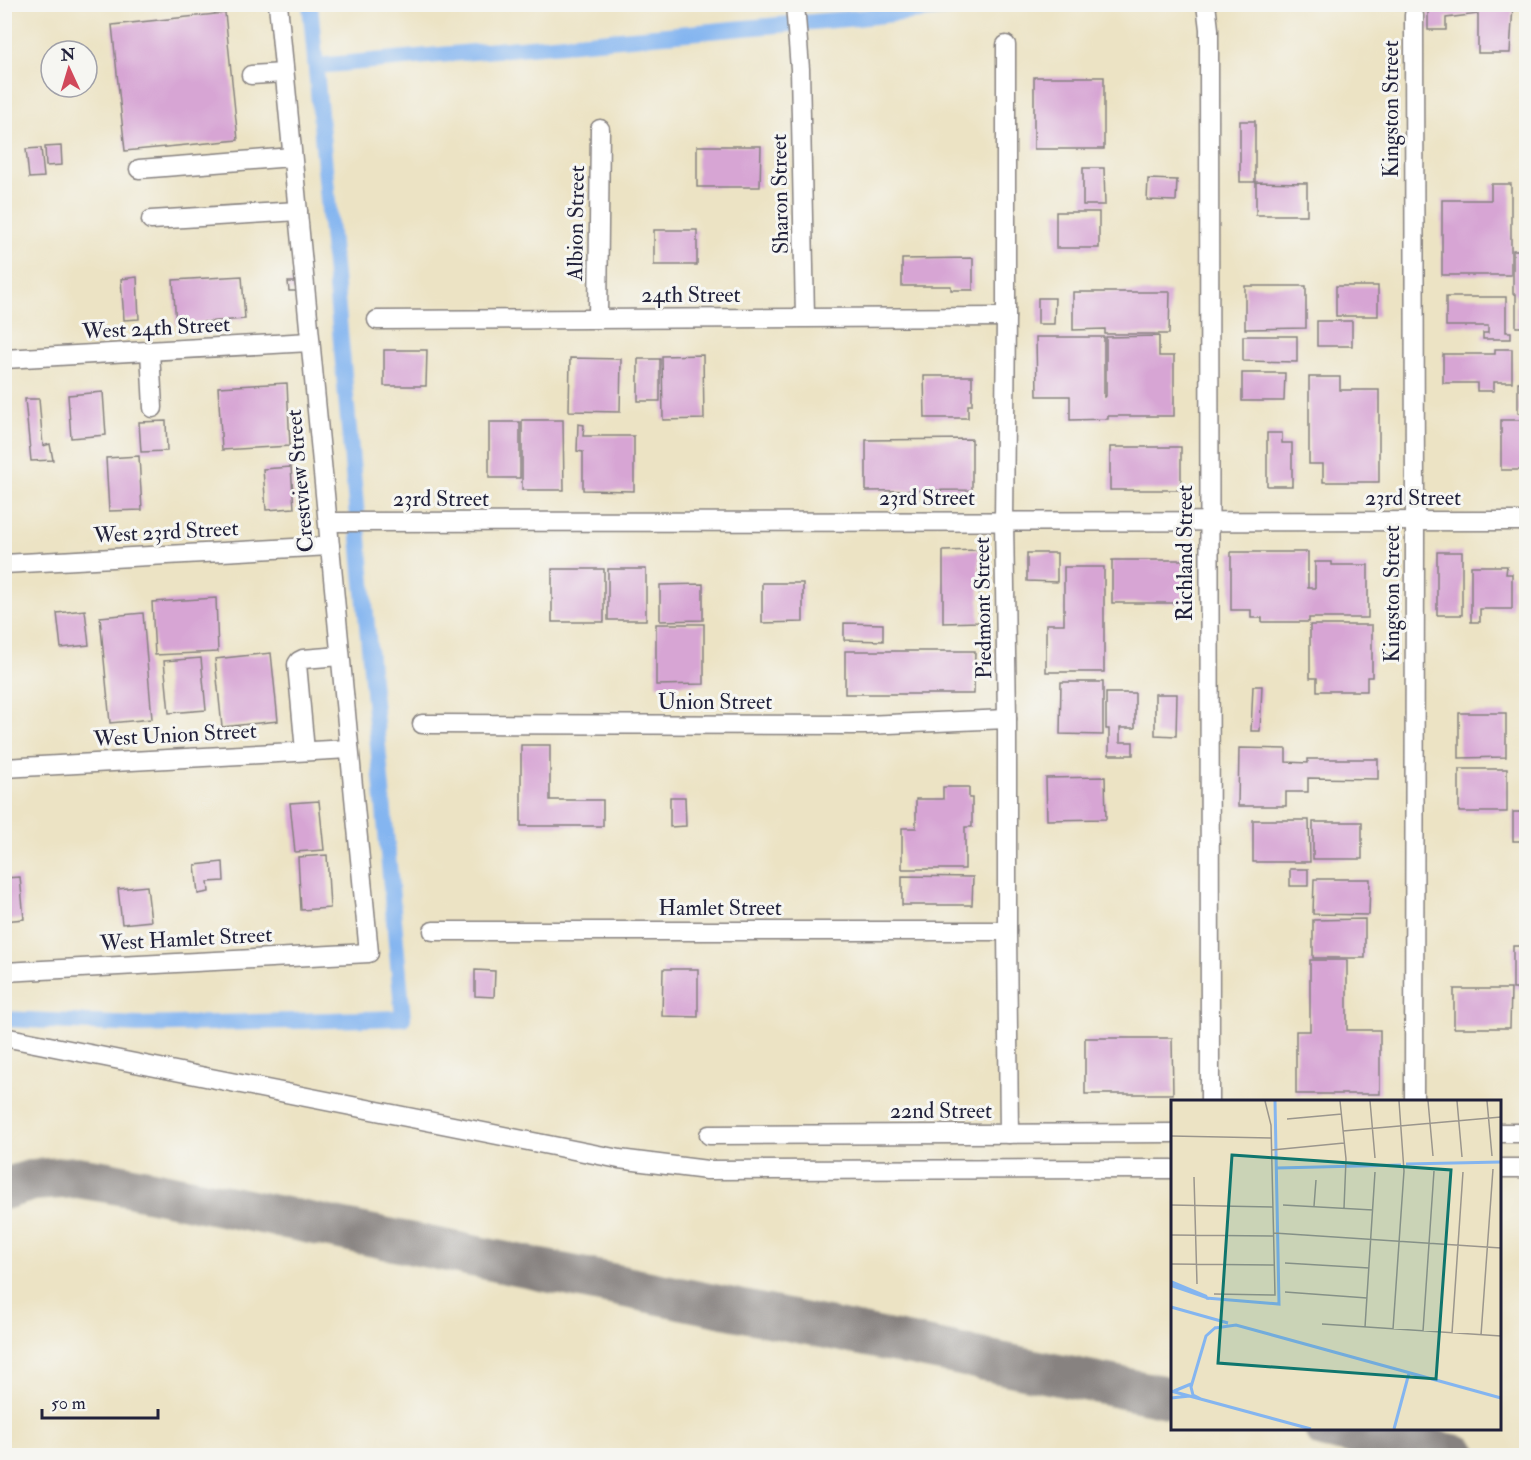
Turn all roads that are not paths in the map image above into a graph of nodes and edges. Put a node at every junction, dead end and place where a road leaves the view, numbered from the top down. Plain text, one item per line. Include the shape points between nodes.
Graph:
1 (278, 4) edge
2 (1206, 4) edge
3 (795, 5) edge
4 (1414, 15) dead end
5 (1006, 45) dead end
6 (284, 73) junction
7 (251, 75) dead end
8 (600, 129) dead end
9 (292, 157) junction
10 (139, 169) dead end
11 (298, 211) junction
12 (152, 220) dead end
13 (805, 317) junction
14 (1006, 317) junction
15 (598, 318) junction
16 (377, 320) dead end
17 (310, 342) junction
18 (150, 351) junction
19 (4, 359) edge
20 (153, 408) dead end
21 (1208, 520) junction
22 (1004, 521) junction
23 (1415, 521) junction
24 (1527, 521) edge
25 (335, 523) junction
26 (330, 546) junction
27 (4, 564) edge
28 (340, 656) junction
29 (1007, 719) junction
30 (422, 724) dead end
31 (349, 749) junction
32 (305, 751) junction
33 (4, 768) edge
34 (433, 931) dead end
35 (1007, 931) junction
36 (369, 953) joint
37 (4, 972) edge
38 (4, 1037) edge
39 (1209, 1100) edge
40 (1414, 1100) edge
41 (1171, 1133) edge
42 (1501, 1133) edge
43 (1527, 1133) edge
44 (1009, 1134) junction
45 (709, 1135) dead end
46 (1501, 1168) edge
47 (1527, 1168) edge
48 (1171, 1169) edge

1 - 6 street, Crestview Street
2 - 21 street, Richland Street
3 - 13 street, Sharon Street
4 - 23 street, Kingston Street
5 - 14 street, Piedmont Street
6 - 7 street
6 - 9 street, Crestview Street
8 - 15 street, Albion Street
9 - 10 street
9 - 11 street, Crestview Street
11 - 12 street
11 - 17 street, Crestview Street
13 - 14 street, 24th Street
13 - 15 street, 24th Street
14 - 22 street, Piedmont Street
15 - 16 street, 24th Street
17 - 18 street, West 24th Street via 270,353
17 - 25 street, Crestview Street
18 - 19 street, West 24th Street
18 - 20 street
21 - 22 street, 23rd Street
21 - 23 street, 23rd Street
21 - 39 street, Richland Street
22 - 25 street, 23rd Street
22 - 29 street, Piedmont Street
23 - 24 street, 23rd Street
23 - 40 street, Kingston Street
25 - 26 street, Crestview Street
26 - 27 street, West 23rd Street
26 - 28 street, Crestview Street
28 - 31 street, Crestview Street
28 - 32 street via 303,659 297,664
29 - 30 street, Union Street via 864,725
29 - 35 street, Piedmont Street
31 - 32 street, West Union Street
31 - 36 street, Crestview Street
32 - 33 street, West Union Street
34 - 35 street, Hamlet Street
35 - 44 street, Piedmont Street
36 - 37 street, West Hamlet Street
38 - 48 street via 619,1160 707,1170
41 - 44 street, 22nd Street
42 - 43 street
44 - 45 street, 22nd Street
46 - 47 street

